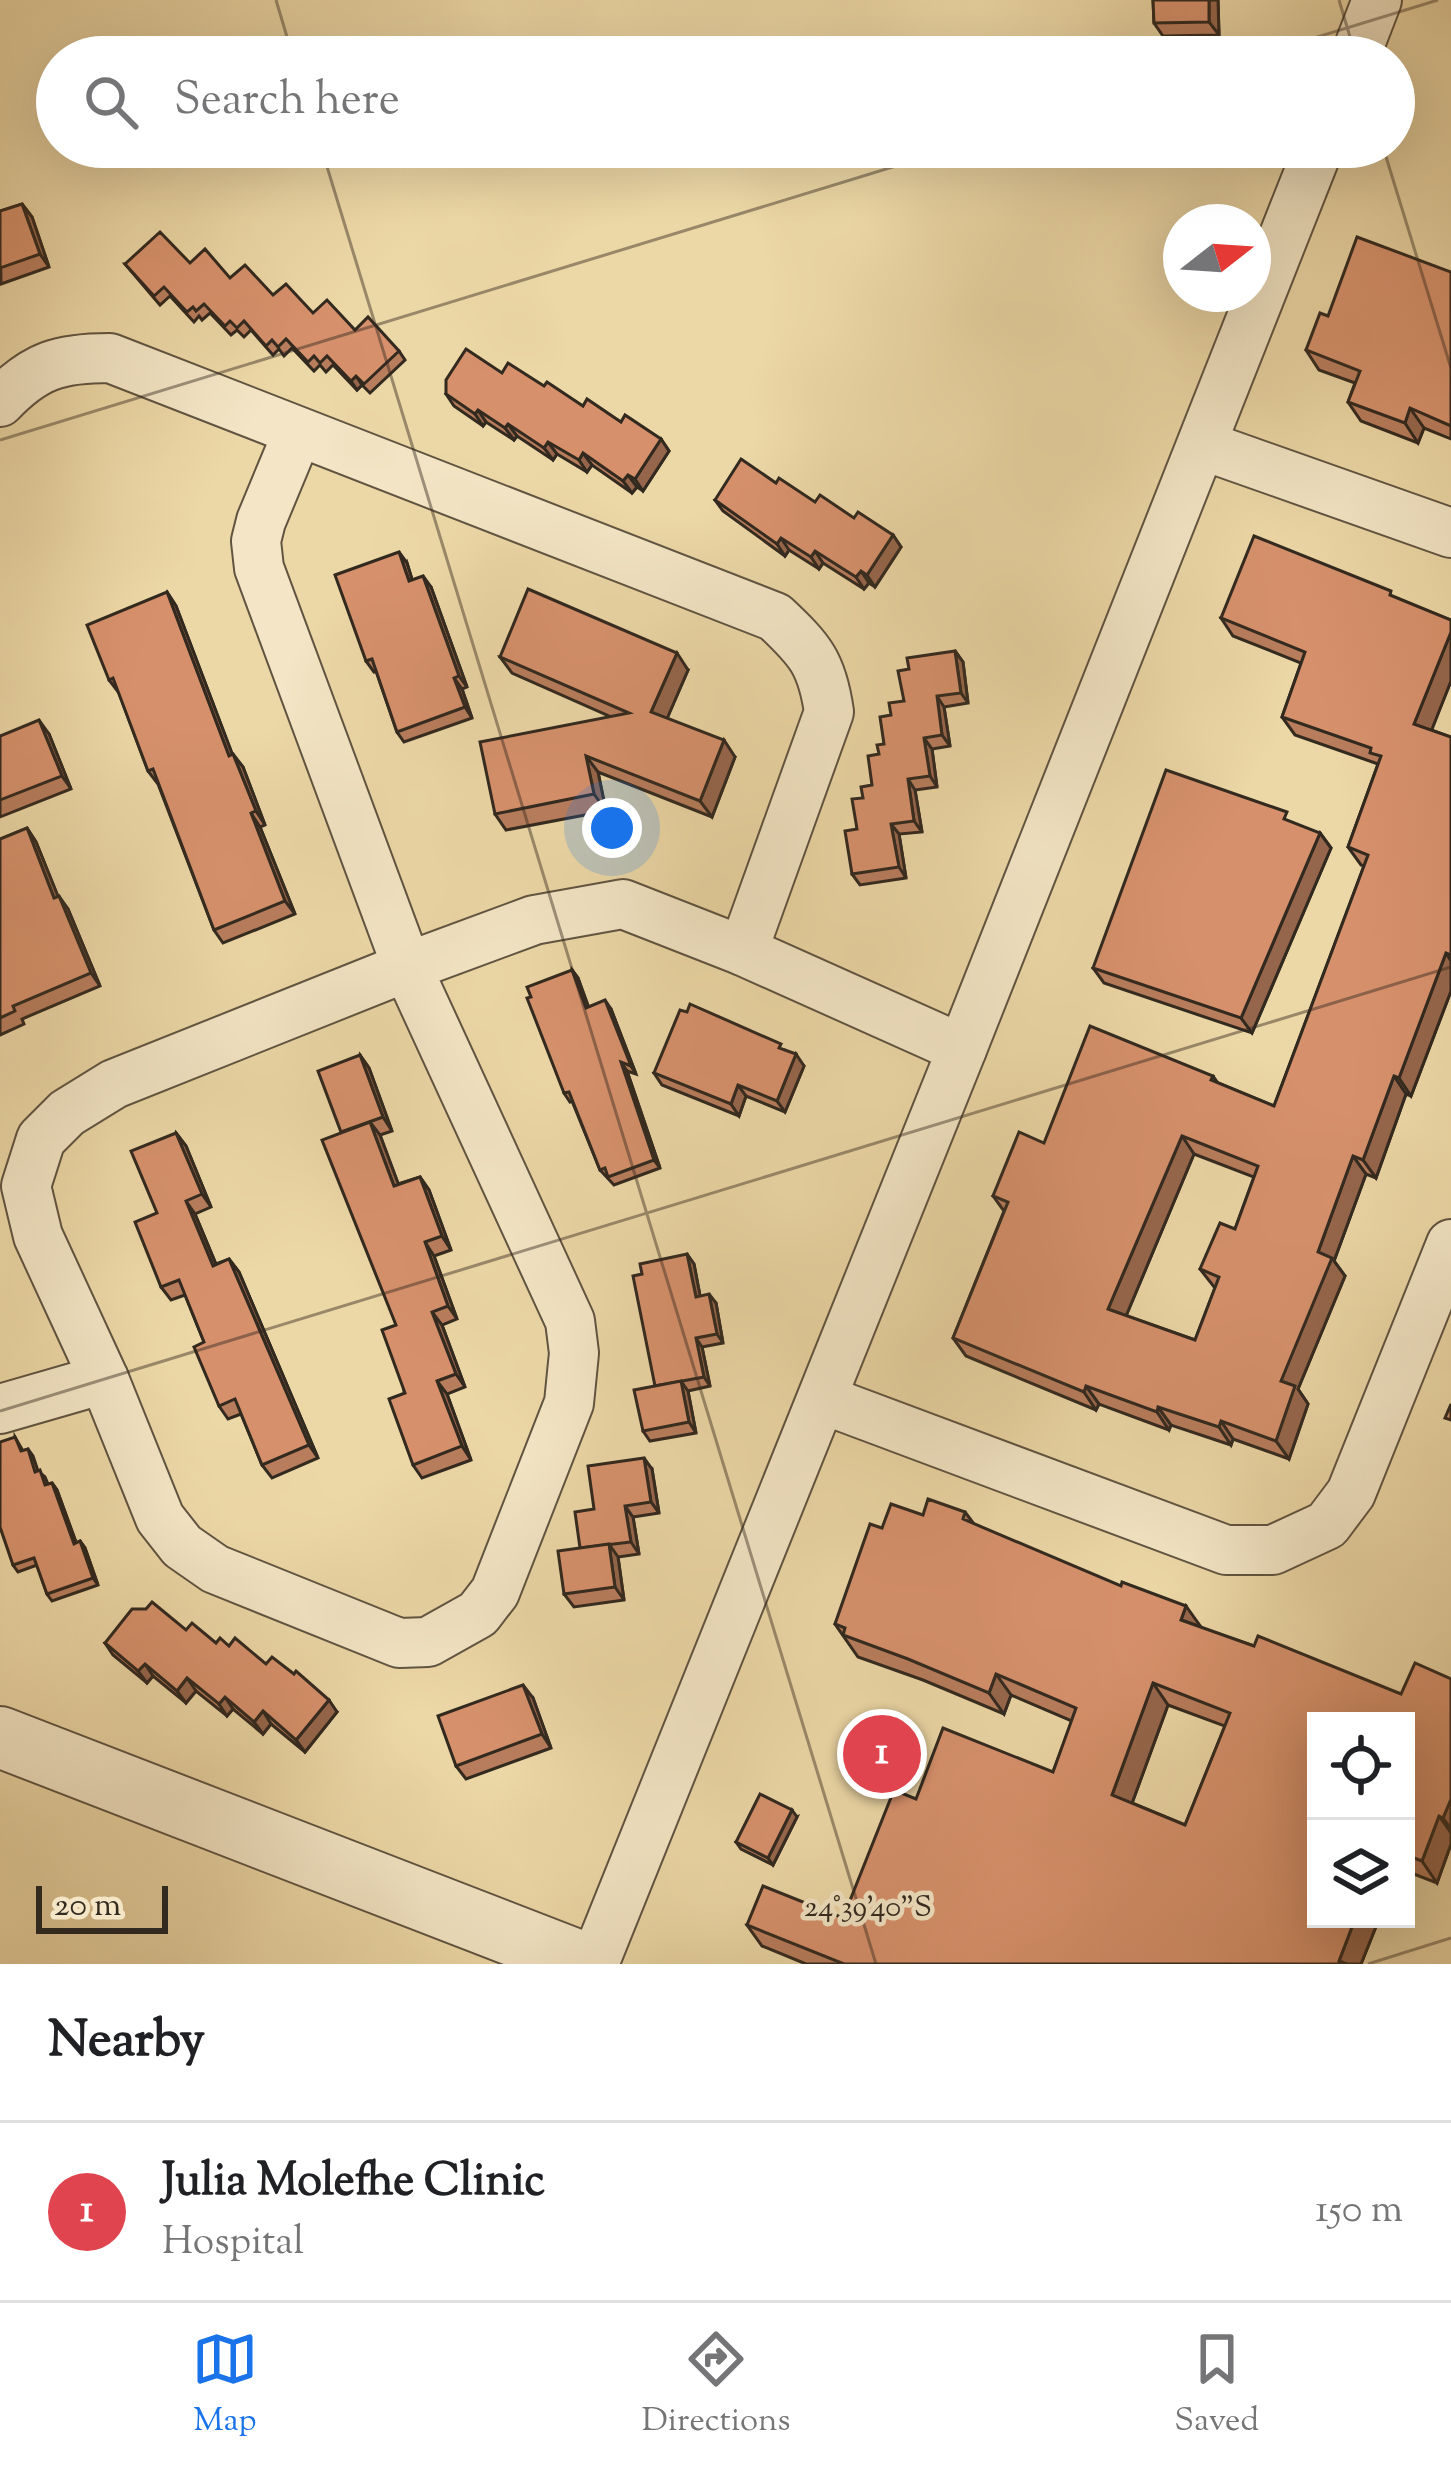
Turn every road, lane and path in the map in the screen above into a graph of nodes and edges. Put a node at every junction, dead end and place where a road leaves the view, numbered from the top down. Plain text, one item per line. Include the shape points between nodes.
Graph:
1 (1377, 0) edge
2 (1363, 36) edge
3 (1311, 168) edge
4 (0, 401) edge
5 (298, 432) junction
6 (1202, 445) junction
7 (1451, 533) edge
8 (743, 951) junction
9 (407, 968) junction
10 (962, 1049) junction
11 (1451, 1244) edge
12 (104, 1379) junction
13 (822, 1400) junction
14 (0, 1409) edge
15 (0, 1737) edge
16 (591, 1964) edge

1 - 2 street
3 - 6 street
4 - 5 street via 35,370 110,358
5 - 8 street via 775,617 806,646 830,712
5 - 9 street via 261,521 259,568
6 - 7 street
6 - 10 street
8 - 9 street via 623,904 534,920
8 - 10 street
9 - 12 street via 114,1084 41,1139 26,1186 38,1235
9 - 12 street via 570,1321 569,1403 495,1592 478,1614 428,1642 400,1643 215,1569 160,1518
10 - 13 street
11 - 13 street via 1352,1493 1327,1525 1273,1550 1226,1550
12 - 14 street
13 - 16 street
15 - 16 street

